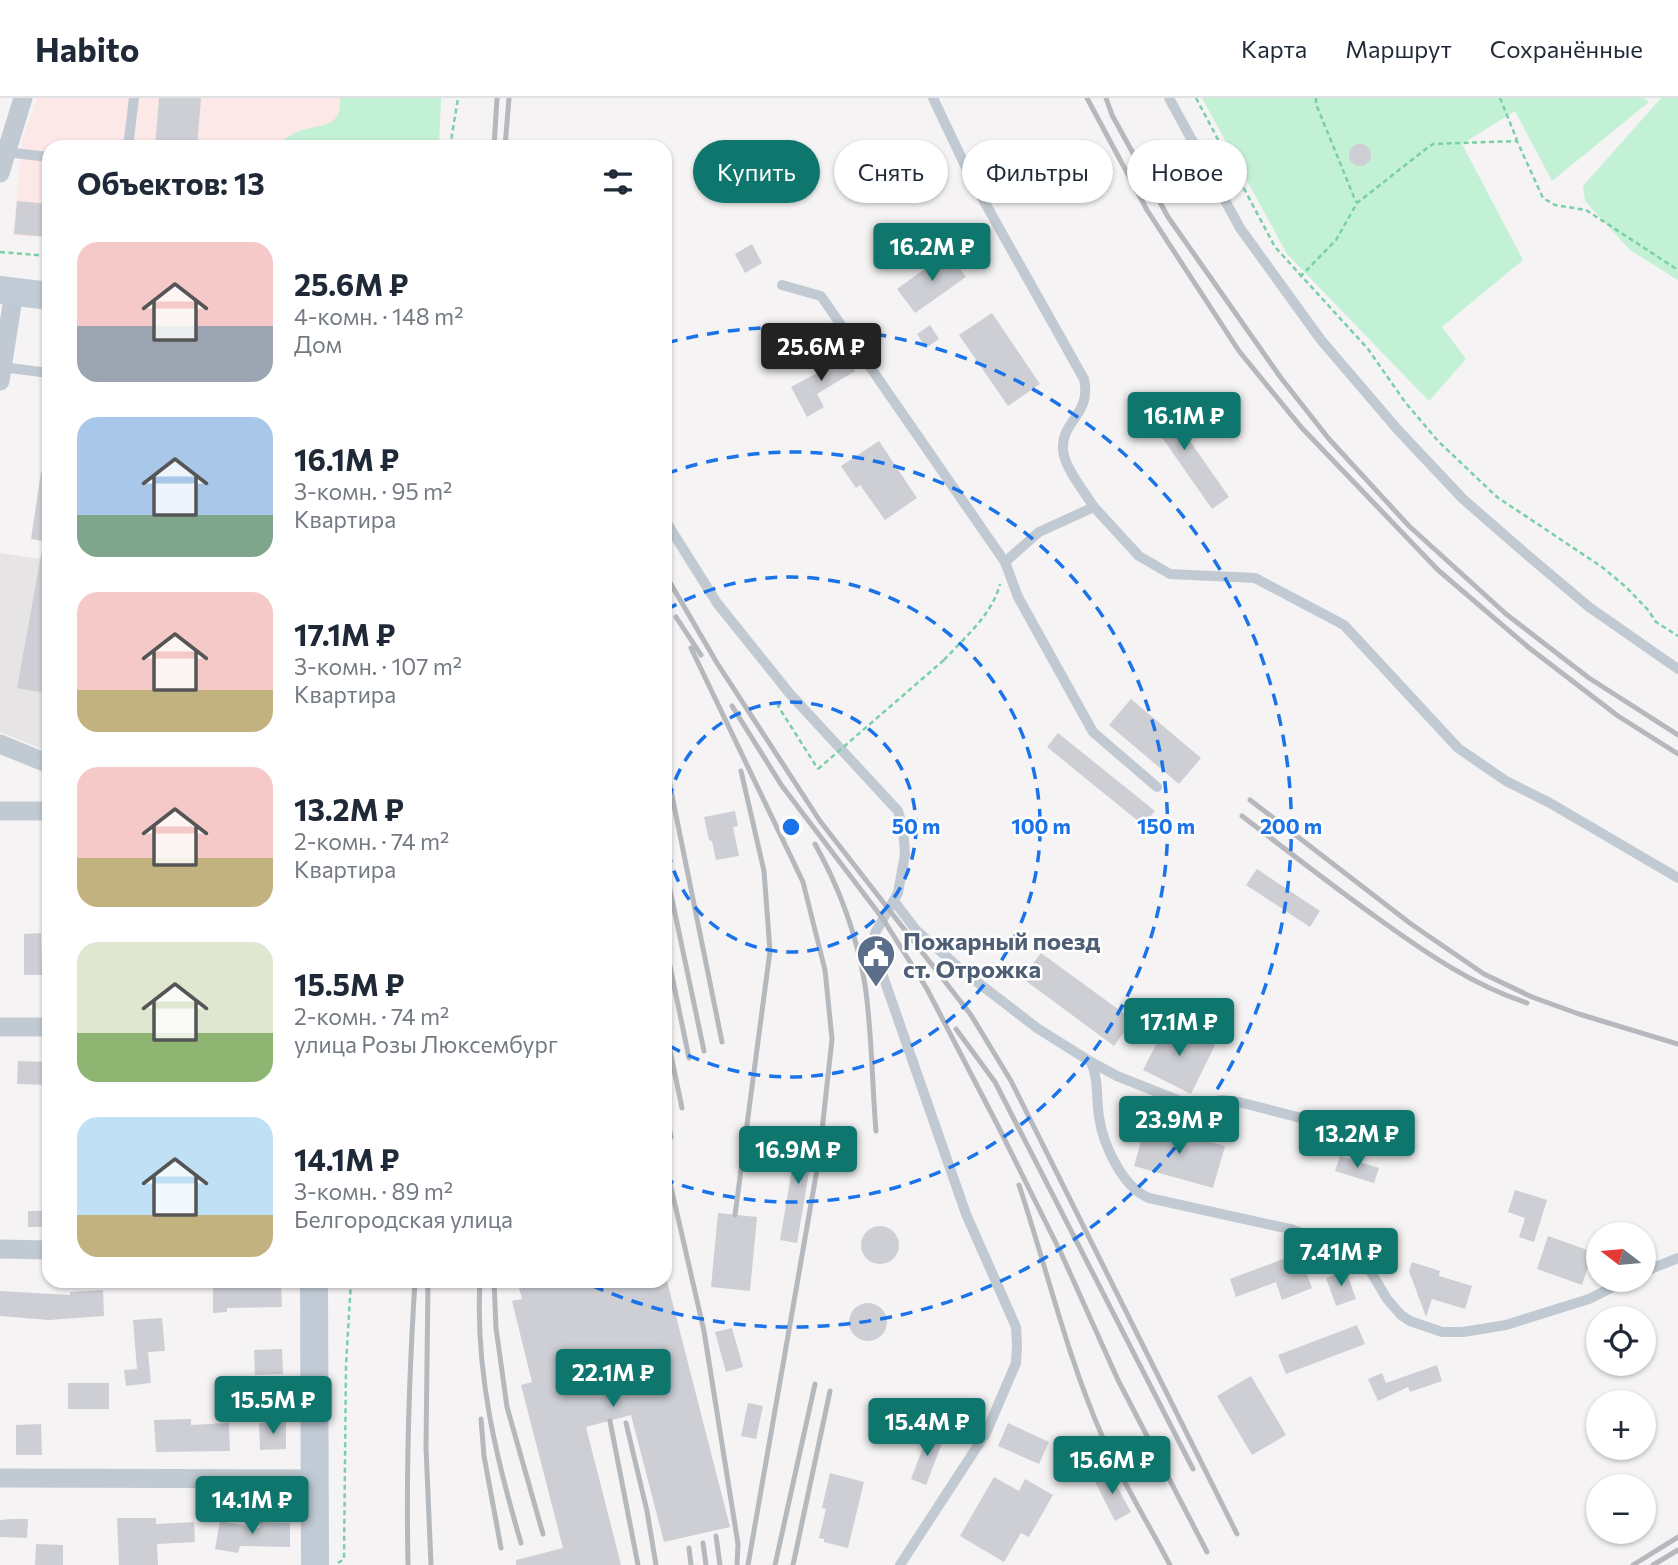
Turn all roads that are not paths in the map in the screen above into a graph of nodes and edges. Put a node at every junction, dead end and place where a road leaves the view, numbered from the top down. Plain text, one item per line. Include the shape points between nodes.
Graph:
1 (23, 98) edge
2 (134, 98) edge
3 (933, 98) edge
4 (1170, 98) edge
5 (129, 140) edge
6 (6, 152) junction
7 (42, 156) edge
8 (0, 173) edge
9 (782, 285) dead end
10 (7, 291) edge
11 (42, 295) edge
12 (42, 373) edge
13 (1, 374) edge
14 (1094, 508) junction
15 (672, 531) edge
16 (1005, 562) junction
17 (1678, 669) edge
18 (0, 744) edge
19 (42, 761) edge
20 (1157, 788) dead end
21 (0, 811) edge
22 (42, 811) edge
23 (1678, 878) edge
24 (894, 901) junction
25 (0, 1027) edge
26 (42, 1027) edge
27 (1091, 1062) junction
28 (1359, 1133) dead end
29 (0, 1249) edge
30 (42, 1250) edge
31 (1678, 1258) edge
32 (1656, 1267) edge
33 (314, 1288) edge
34 (1603, 1292) edge
35 (0, 1478) edge
36 (314, 1479) junction
37 (315, 1565) edge
38 (900, 1565) edge

1 - 6 street
2 - 5 lane
3 - 14 lane via 971,178 1084,379 1084,405 1067,430 1063,450
4 - 17 lane via 1240,228 1321,340 1398,430 1462,499 1525,553 1589,607
6 - 7 lane
6 - 8 street
9 - 16 lane via 821,296
10 - 11 street
10 - 13 street
12 - 13 lane
14 - 16 lane via 1039,532
14 - 23 lane via 1139,556 1170,574 1255,578 1344,625 1458,748 1506,781
15 - 24 lane via 717,603 790,694 898,811 905,854
16 - 20 lane via 1018,597 1093,732
18 - 19 street
21 - 22 street
24 - 27 lane via 916,930 963,971 1037,1028
24 - 38 lane via 875,933 876,956 967,1214 1016,1327 1017,1345 1016,1363 986,1433
25 - 26 street
27 - 28 lane via 1185,1102 1238,1102
27 - 34 lane via 1106,1141 1134,1189 1149,1198 1330,1242 1368,1267 1387,1299 1410,1321 1452,1334 1506,1325
29 - 30 street
31 - 32 lane
33 - 36 street
35 - 36 street
36 - 37 street

